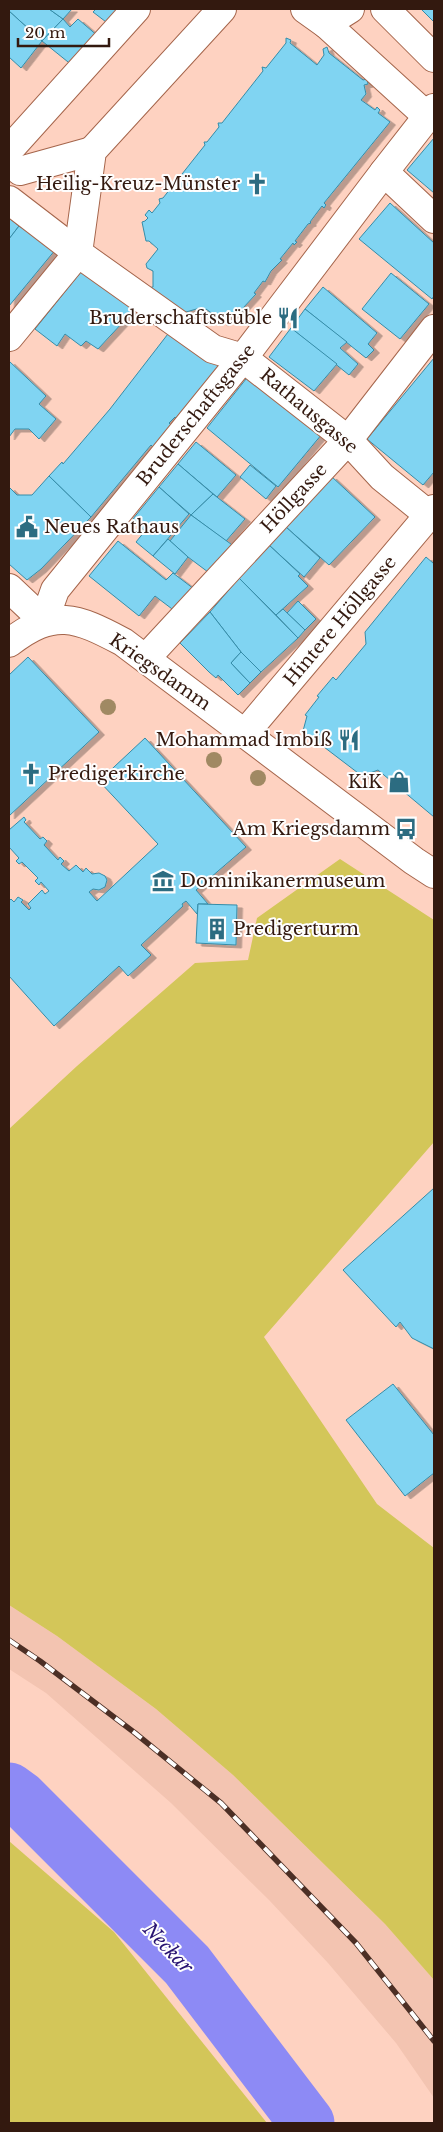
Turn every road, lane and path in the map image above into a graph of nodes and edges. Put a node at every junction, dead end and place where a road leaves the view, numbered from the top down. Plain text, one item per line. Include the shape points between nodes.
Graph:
1 (136, 9) edge
2 (222, 9) edge
3 (350, 9) edge
4 (385, 9) edge
5 (315, 16) edge
6 (434, 58) edge
7 (431, 112) edge
8 (92, 151) junction
9 (14, 161) edge
10 (384, 172) junction
11 (9, 200) edge
12 (434, 219) edge
13 (78, 253) junction
14 (434, 329) edge
15 (9, 337) edge
16 (244, 358) junction
17 (348, 440) junction
18 (432, 512) edge
19 (9, 588) edge
20 (44, 621) junction
21 (9, 643) edge
22 (146, 658) junction
23 (245, 732) junction
24 (434, 874) edge

1 - 9 street
2 - 8 street
3 - 5 street
4 - 6 street
5 - 7 street
7 - 10 street, Bruderschaftsgasse
8 - 9 street
8 - 13 street
10 - 12 street
10 - 16 street, Bruderschaftsgasse
11 - 13 street, Rathausgasse
13 - 15 street
13 - 16 street, Rathausgasse via 213,349
14 - 17 street, Höllgasse
16 - 17 street, Rathausgasse
16 - 20 street, Bruderschaftsgasse via 55,590
17 - 18 street, Rathausgasse via 382,477
17 - 22 street, Höllgasse
18 - 23 street, Hintere Höllgasse
19 - 20 street
20 - 21 street
20 - 22 street, Kriegsdamm via 70,620 96,628
22 - 23 street, Kriegsdamm
23 - 24 street, Kriegsdamm

